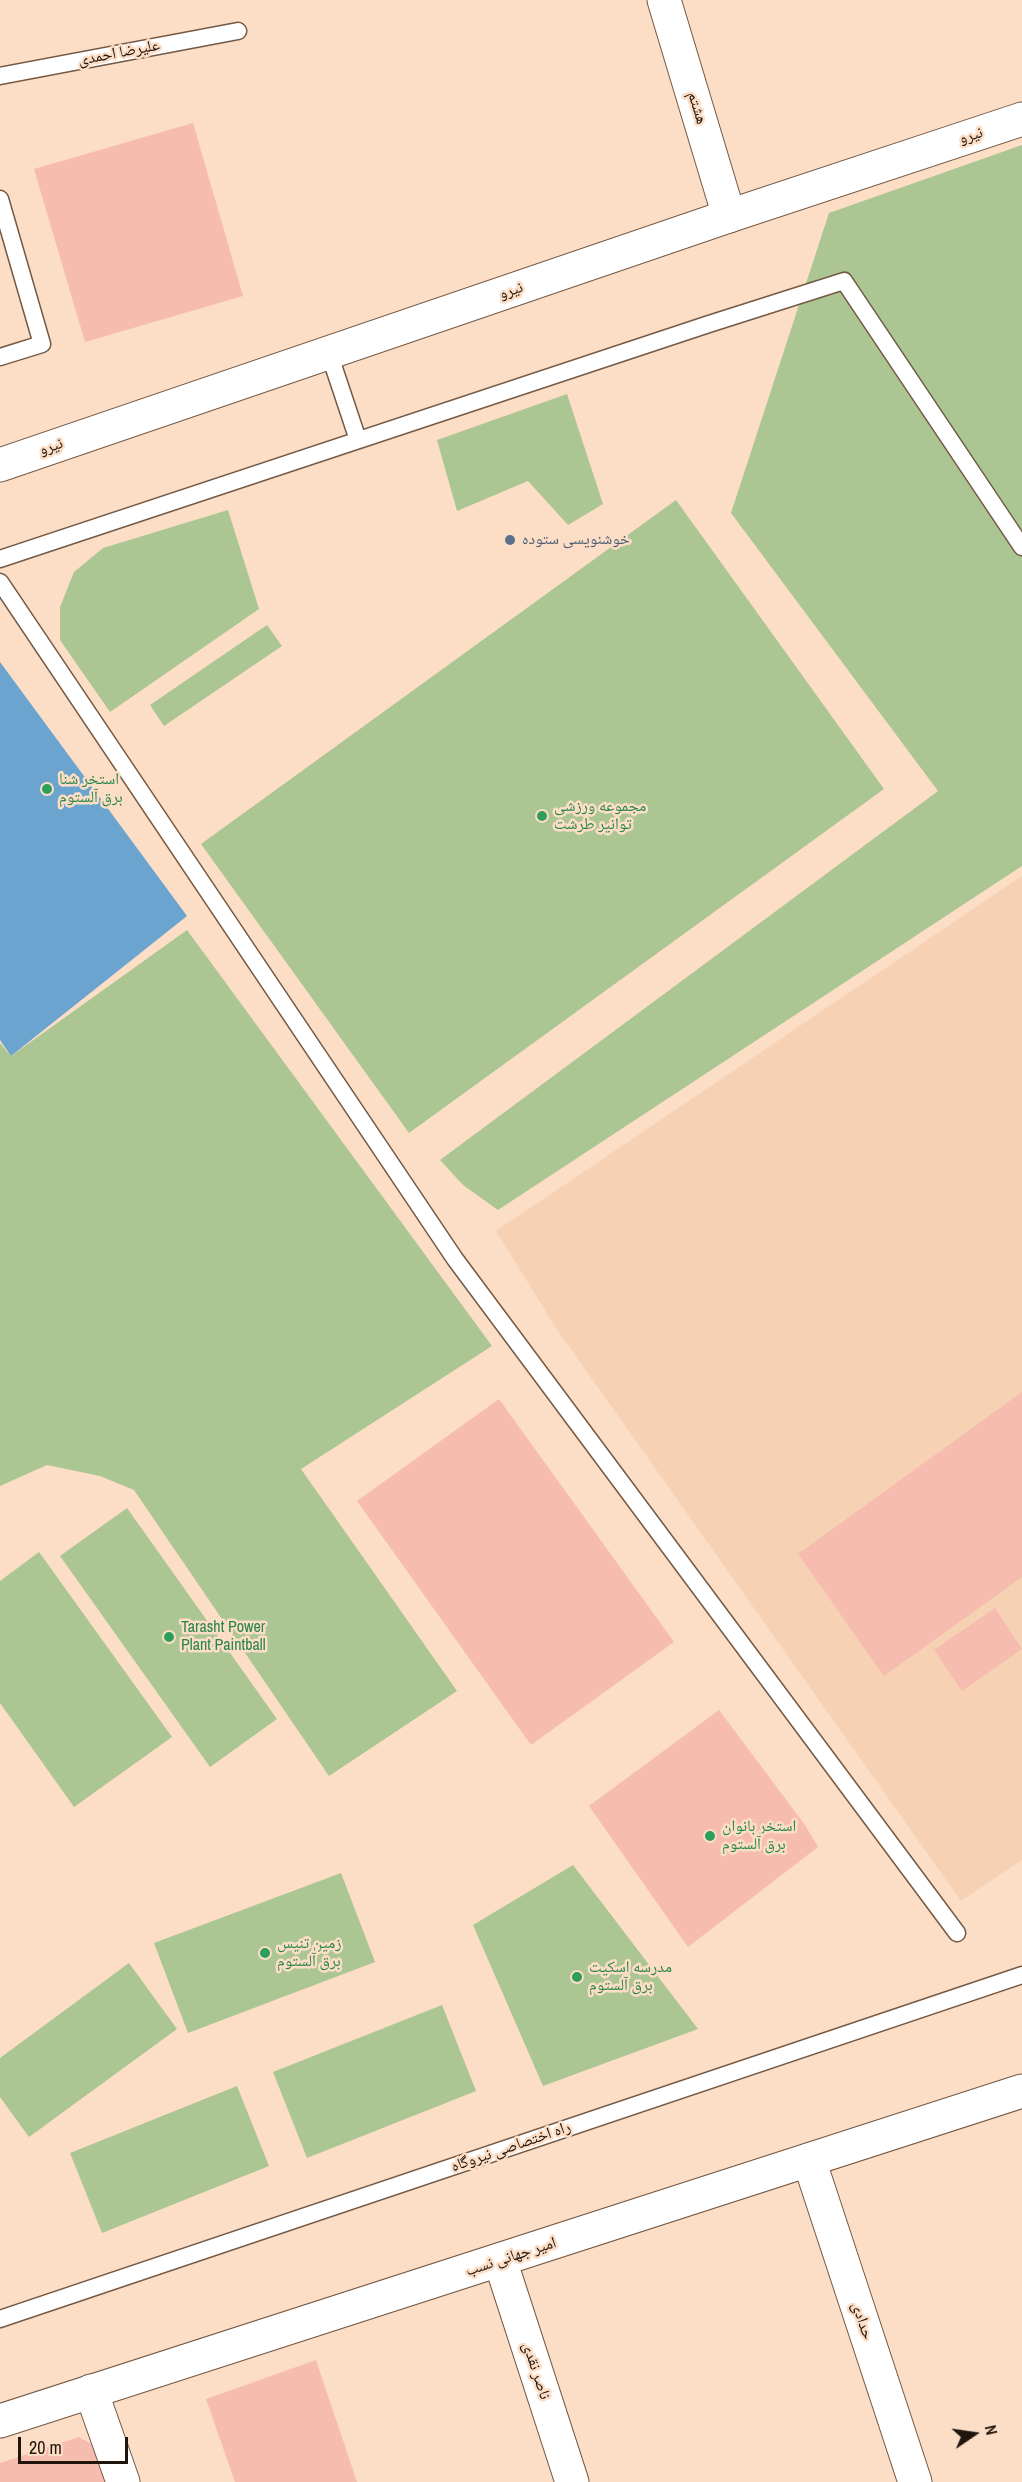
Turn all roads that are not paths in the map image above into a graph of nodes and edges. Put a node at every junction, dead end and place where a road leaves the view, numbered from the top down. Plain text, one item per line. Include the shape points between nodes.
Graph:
1 (664, 0) edge
2 (238, 31) dead end
3 (0, 76) edge
4 (1022, 119) edge
5 (0, 199) edge
6 (729, 216) junction
7 (329, 353) junction
8 (0, 357) edge
9 (357, 440) junction
10 (0, 465) edge
11 (1022, 547) edge
12 (0, 559) edge
13 (0, 582) edge
14 (957, 1933) dead end
15 (1022, 1975) edge
16 (1022, 2091) edge
17 (809, 2160) junction
18 (500, 2260) junction
19 (0, 2319) edge
20 (91, 2391) junction
21 (0, 2421) edge
22 (123, 2482) edge
23 (572, 2482) edge
24 (915, 2482) edge

1 - 6 street, هشتم
2 - 3 lane, علیرضا احمدی
4 - 6 street, نیرو
5 - 8 lane via 42,344
6 - 7 street, نیرو
7 - 9 lane
7 - 10 street, نیرو
9 - 11 lane via 844,282
9 - 12 lane
13 - 14 lane via 455,1259
15 - 19 lane, راه اختصاصی نیروگاه
16 - 17 street, امیر جهانی نسب
17 - 18 street, امیر جهانی نسب
17 - 24 street, حدادی
18 - 20 street, امیر جهانی نسب
18 - 23 street, ناصر نقدی
20 - 21 street, امیر جهانی نسب
20 - 22 street

